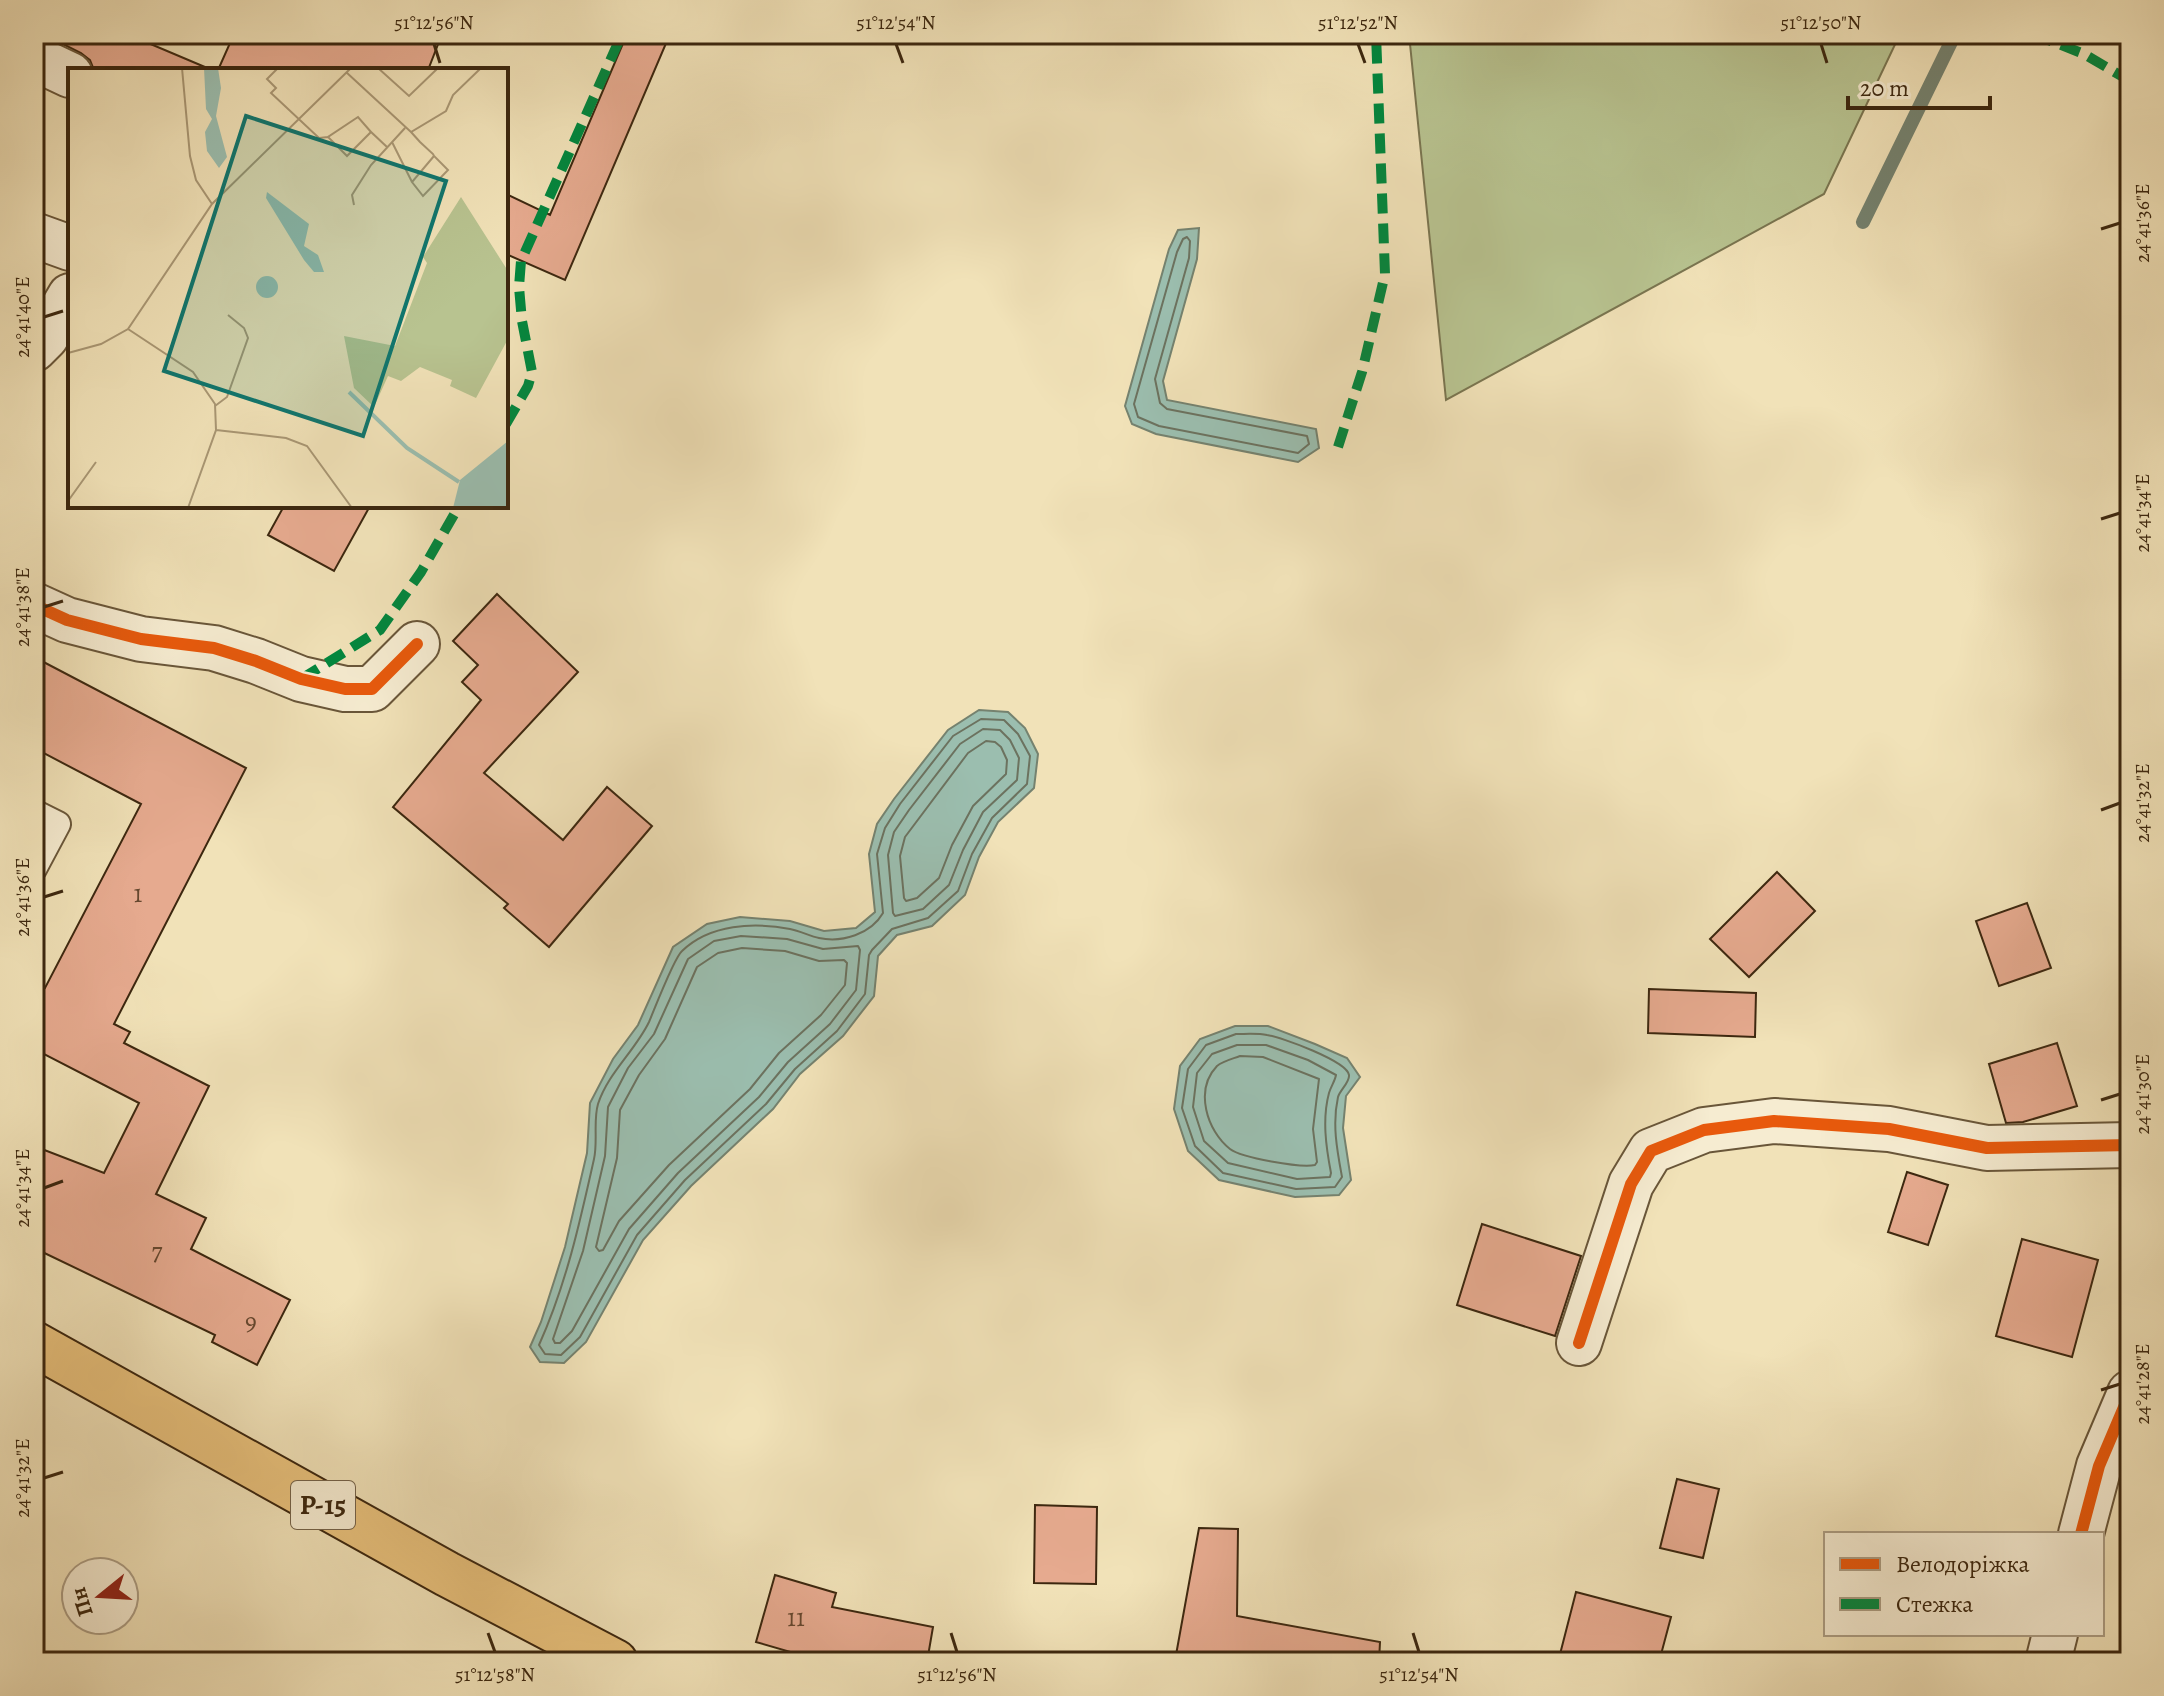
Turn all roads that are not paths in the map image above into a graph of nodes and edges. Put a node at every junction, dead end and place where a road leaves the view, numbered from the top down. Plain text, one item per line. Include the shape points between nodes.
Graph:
1 (34, 58) edge
2 (68, 74) edge
3 (34, 235) edge
4 (68, 247) edge
5 (68, 299) edge
6 (34, 349) edge
7 (34, 605) edge
8 (417, 644) dead end
9 (34, 812) edge
10 (34, 869) edge
11 (2130, 1145) edge
12 (1579, 1343) dead end
13 (34, 1344) edge
14 (2130, 1393) edge
15 (2082, 1532) edge
16 (2054, 1636) edge
17 (615, 1662) edge
18 (2048, 1662) edge

1 - 2 street
3 - 4 street
5 - 6 street
7 - 8 street via 67,620 141,639 214,648 345,689 372,689
9 - 10 lane via 58,824
11 - 12 street via 1987,1148 1889,1129 1774,1121 1704,1130 1651,1151 1631,1184
13 - 17 main road, Р-15
14 - 15 street via 2099,1466
16 - 18 street

